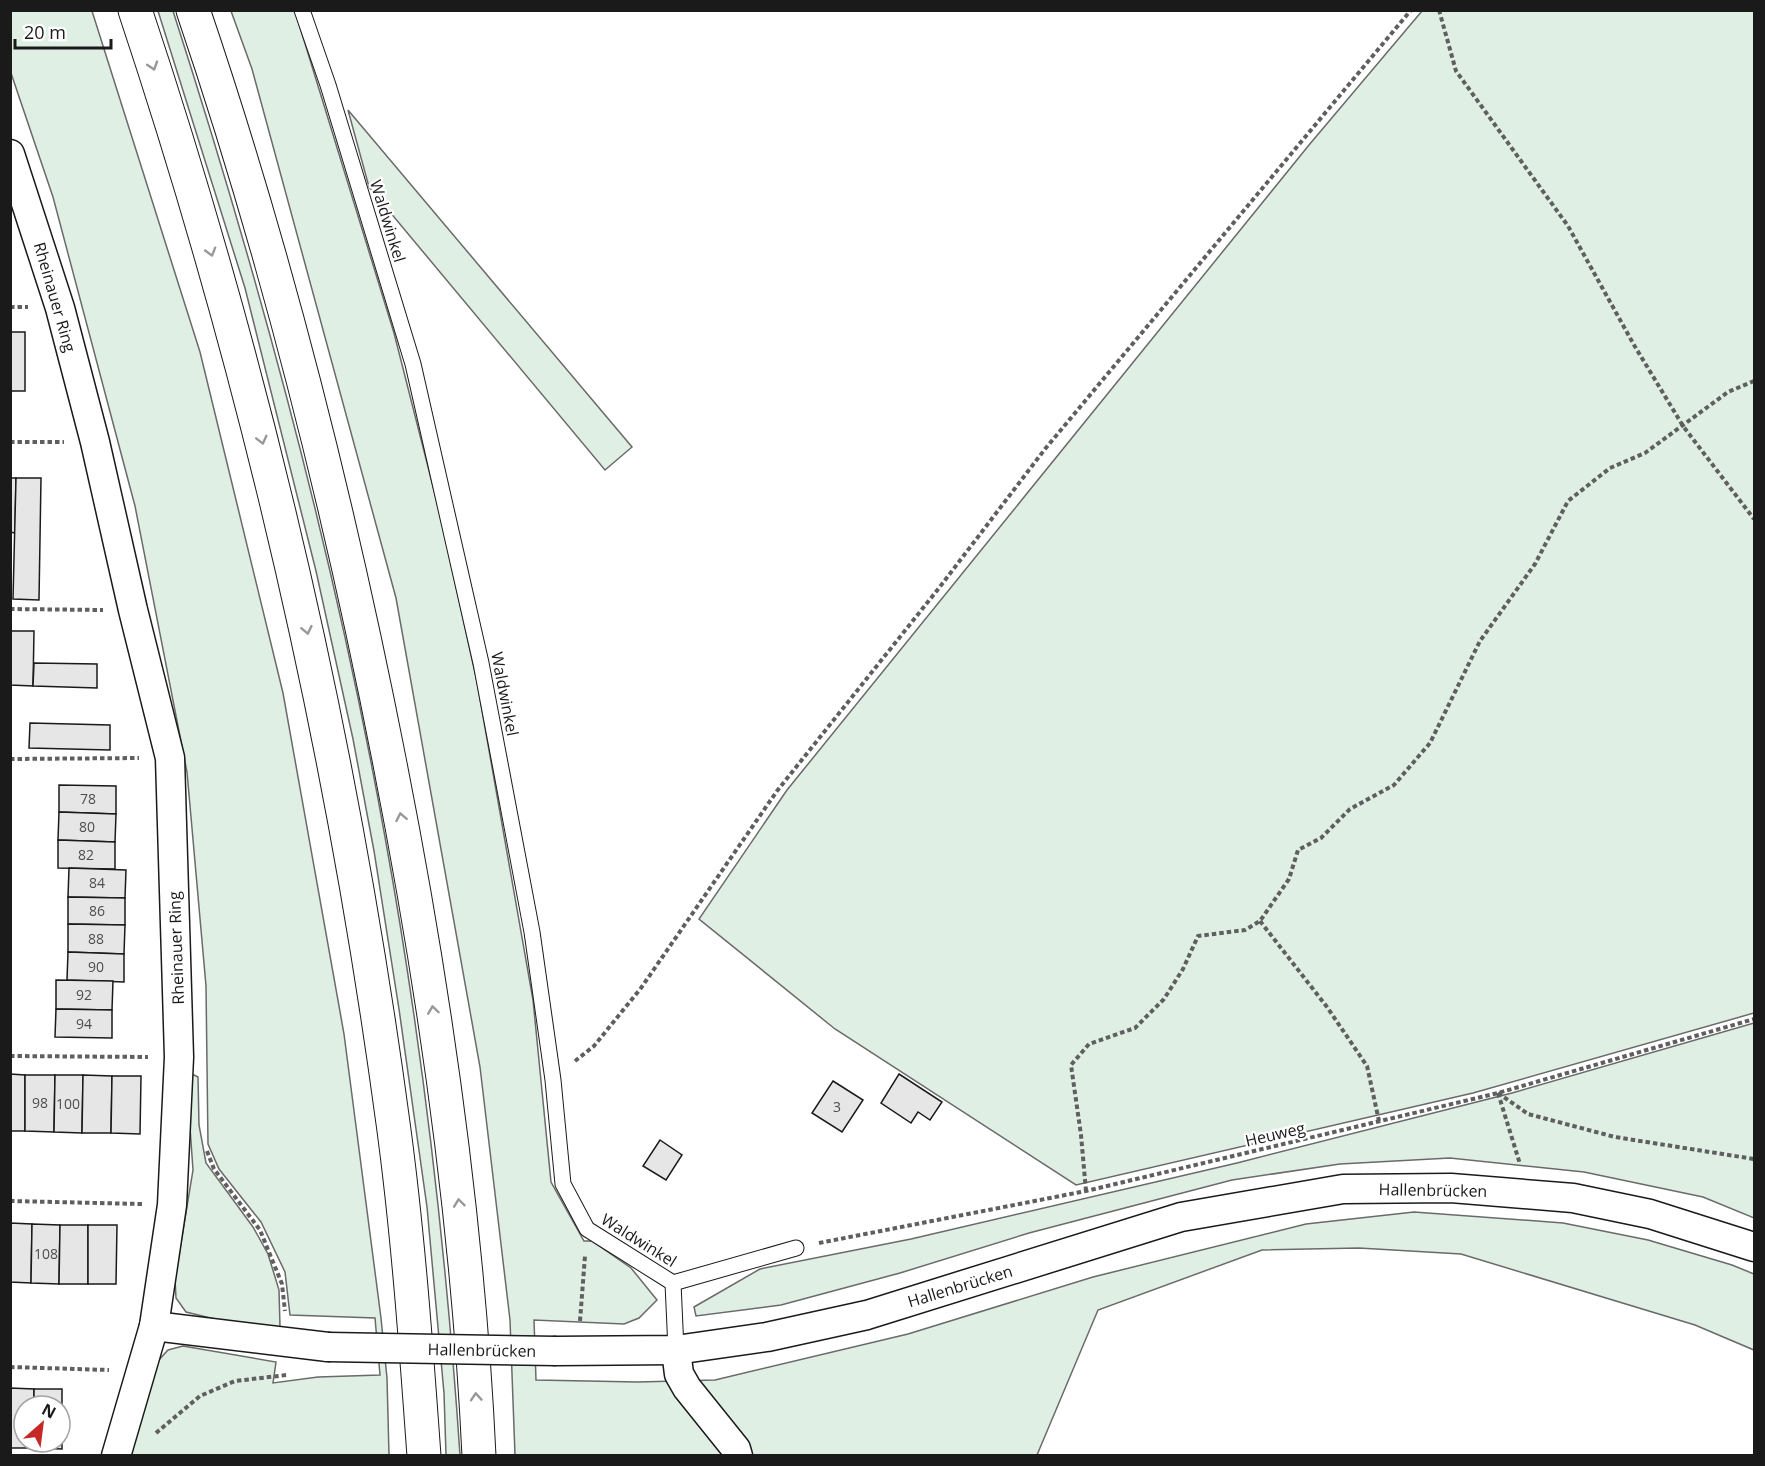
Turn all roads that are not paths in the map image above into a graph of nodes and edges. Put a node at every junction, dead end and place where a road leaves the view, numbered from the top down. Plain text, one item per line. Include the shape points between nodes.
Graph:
1 (135, 10) edge
2 (193, 10) edge
3 (302, 10) edge
4 (10, 154) edge
5 (1755, 1247) edge
6 (796, 1248) road end
7 (673, 1283) junction
8 (154, 1326) junction
9 (676, 1350) junction
10 (116, 1455) edge
11 (424, 1455) edge
12 (479, 1455) edge
13 (738, 1455) edge

1 -> 11 highway via 200,215 256,416 332,749 394,1127
12 -> 2 highway via 463,1234 445,1093 413,880 363,627 307,388 255,204
3 - 7 lane, Waldwinkel via 413,364 481,663 532,932 563,1184 587,1229
4 - 8 street, Rheinauer Ring via 60,308 170,758 179,1057 172,1205
5 - 9 street, Hallenbrücken via 1650,1214 1573,1198 1451,1188 1343,1189 1181,1217 867,1315 767,1337
6 - 7 lane
7 - 9 lane, Waldwinkel
8 - 9 street, Hallenbrücken, bridge via 328,1347
8 - 10 street, Rheinauer Ring
9 - 13 street via 679,1374 687,1388

